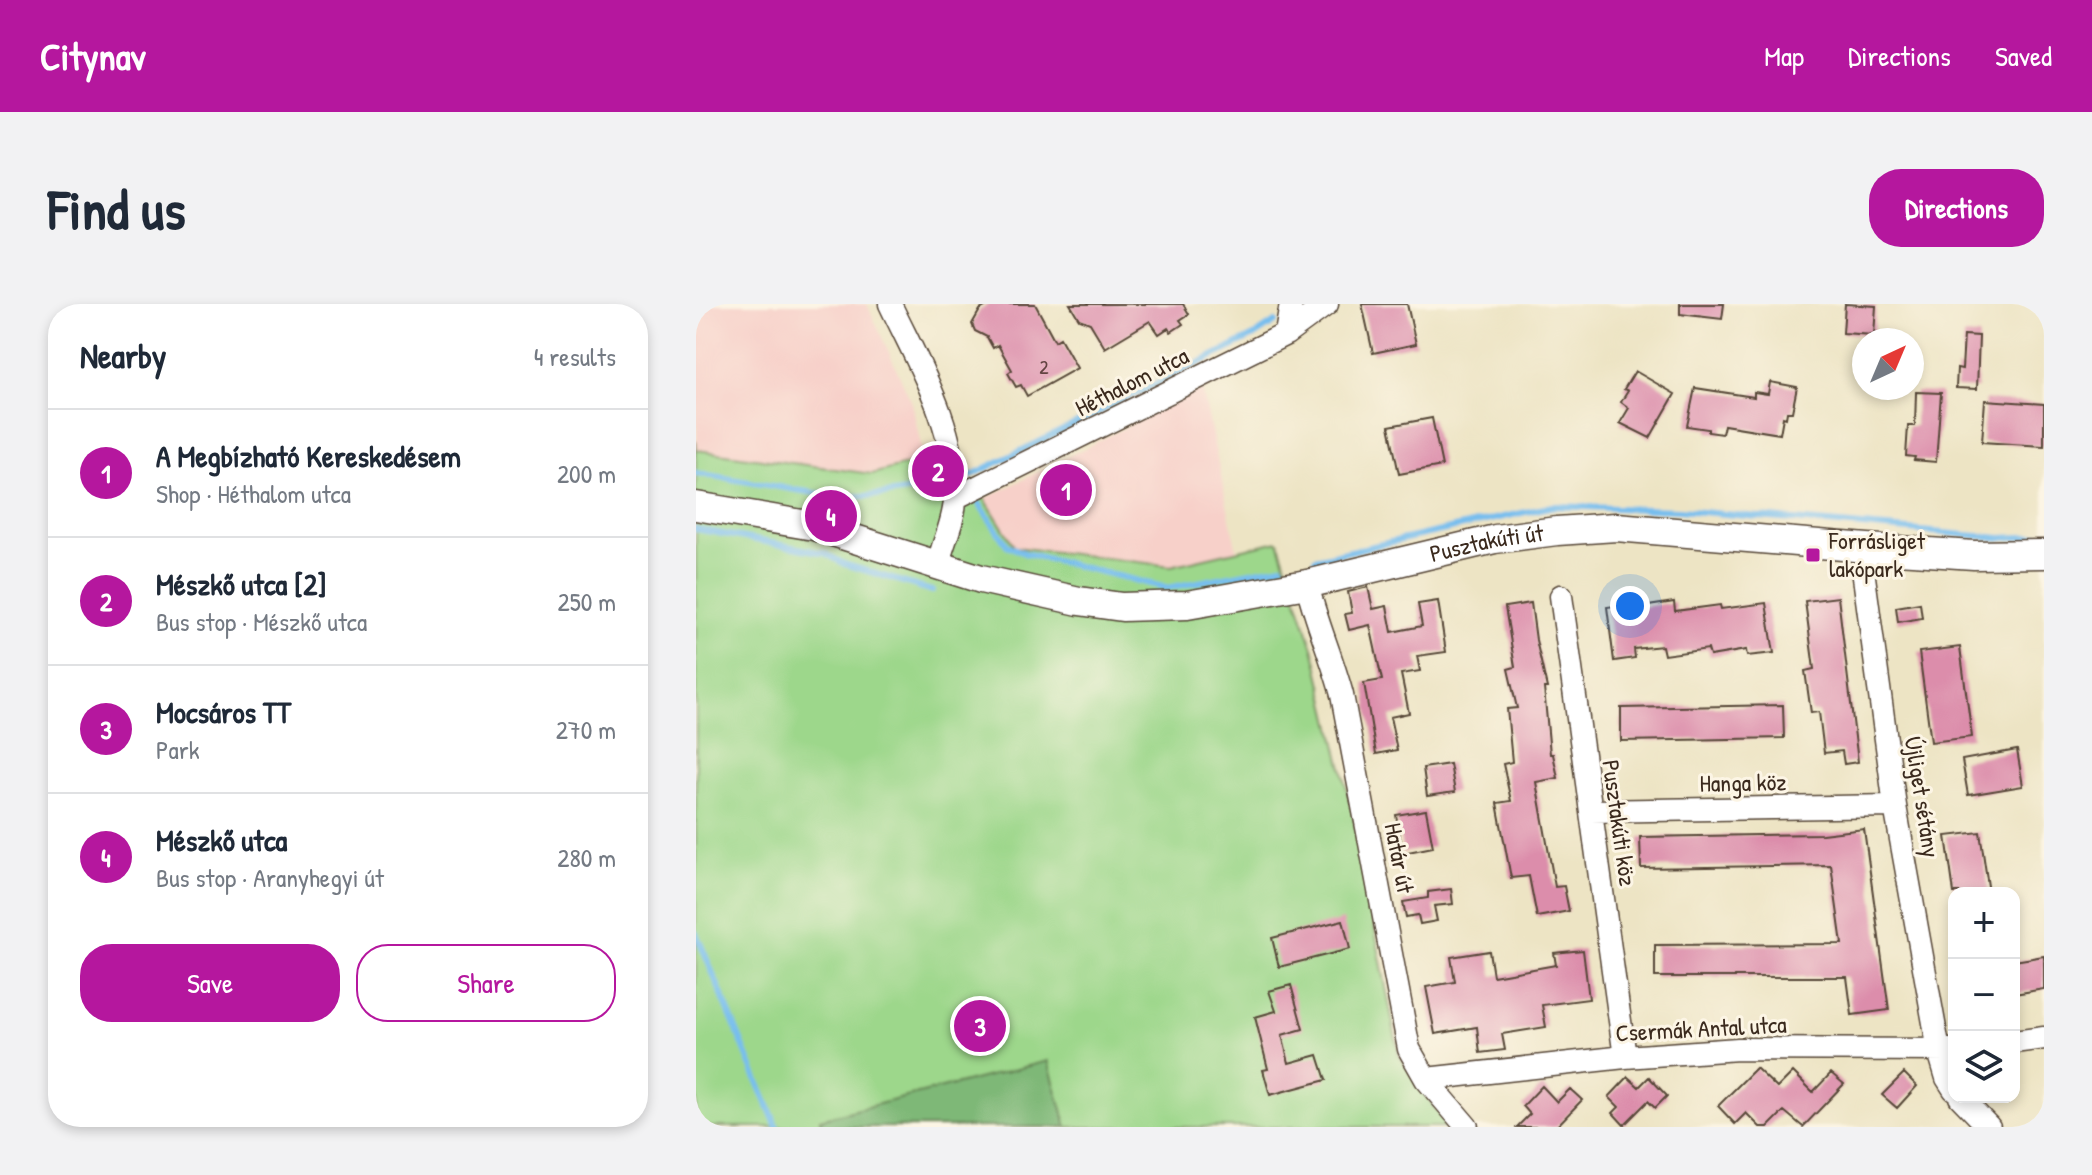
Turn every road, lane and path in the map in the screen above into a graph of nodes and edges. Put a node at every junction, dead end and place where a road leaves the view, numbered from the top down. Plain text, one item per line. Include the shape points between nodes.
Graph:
1 (890, 304) edge
2 (1291, 304) edge
3 (1327, 304) edge
4 (1286, 334) junction
5 (955, 498) junction
6 (696, 506) edge
7 (1867, 548) junction
8 (2044, 554) edge
9 (938, 564) junction
10 (1307, 584) junction
11 (1561, 596) dead end
12 (1895, 806) junction
13 (1591, 811) junction
14 (2044, 1038) edge
15 (2020, 1041) edge
16 (1946, 1050) edge
17 (1625, 1057) junction
18 (1426, 1079) junction
19 (1948, 1080) edge
20 (1966, 1103) edge
21 (1467, 1127) edge
22 (1989, 1127) edge

1 - 5 street via 940,412
2 - 4 street
3 - 4 street, Héthalom utca
4 - 5 street, Héthalom utca
5 - 9 street
6 - 9 street, Pusztakúti út via 814,526
7 - 8 street, Pusztakúti út
7 - 10 street, Pusztakúti út via 1616,527 1495,539
7 - 12 street, Újliget sétány via 1864,577
9 - 10 street, Pusztakúti út via 1013,587 1122,607 1187,605
10 - 18 street, Határ út via 1342,695 1409,1049
11 - 13 street, Pusztakúti köz
12 - 13 street, Hanga köz
12 - 16 street, Újliget sétány
13 - 17 street, Pusztakúti köz
14 - 15 street
16 - 17 street, Csermák Antal utca via 1738,1049
16 - 19 street
17 - 18 street, Csermák Antal utca
18 - 21 street, Határ út
20 - 22 street

